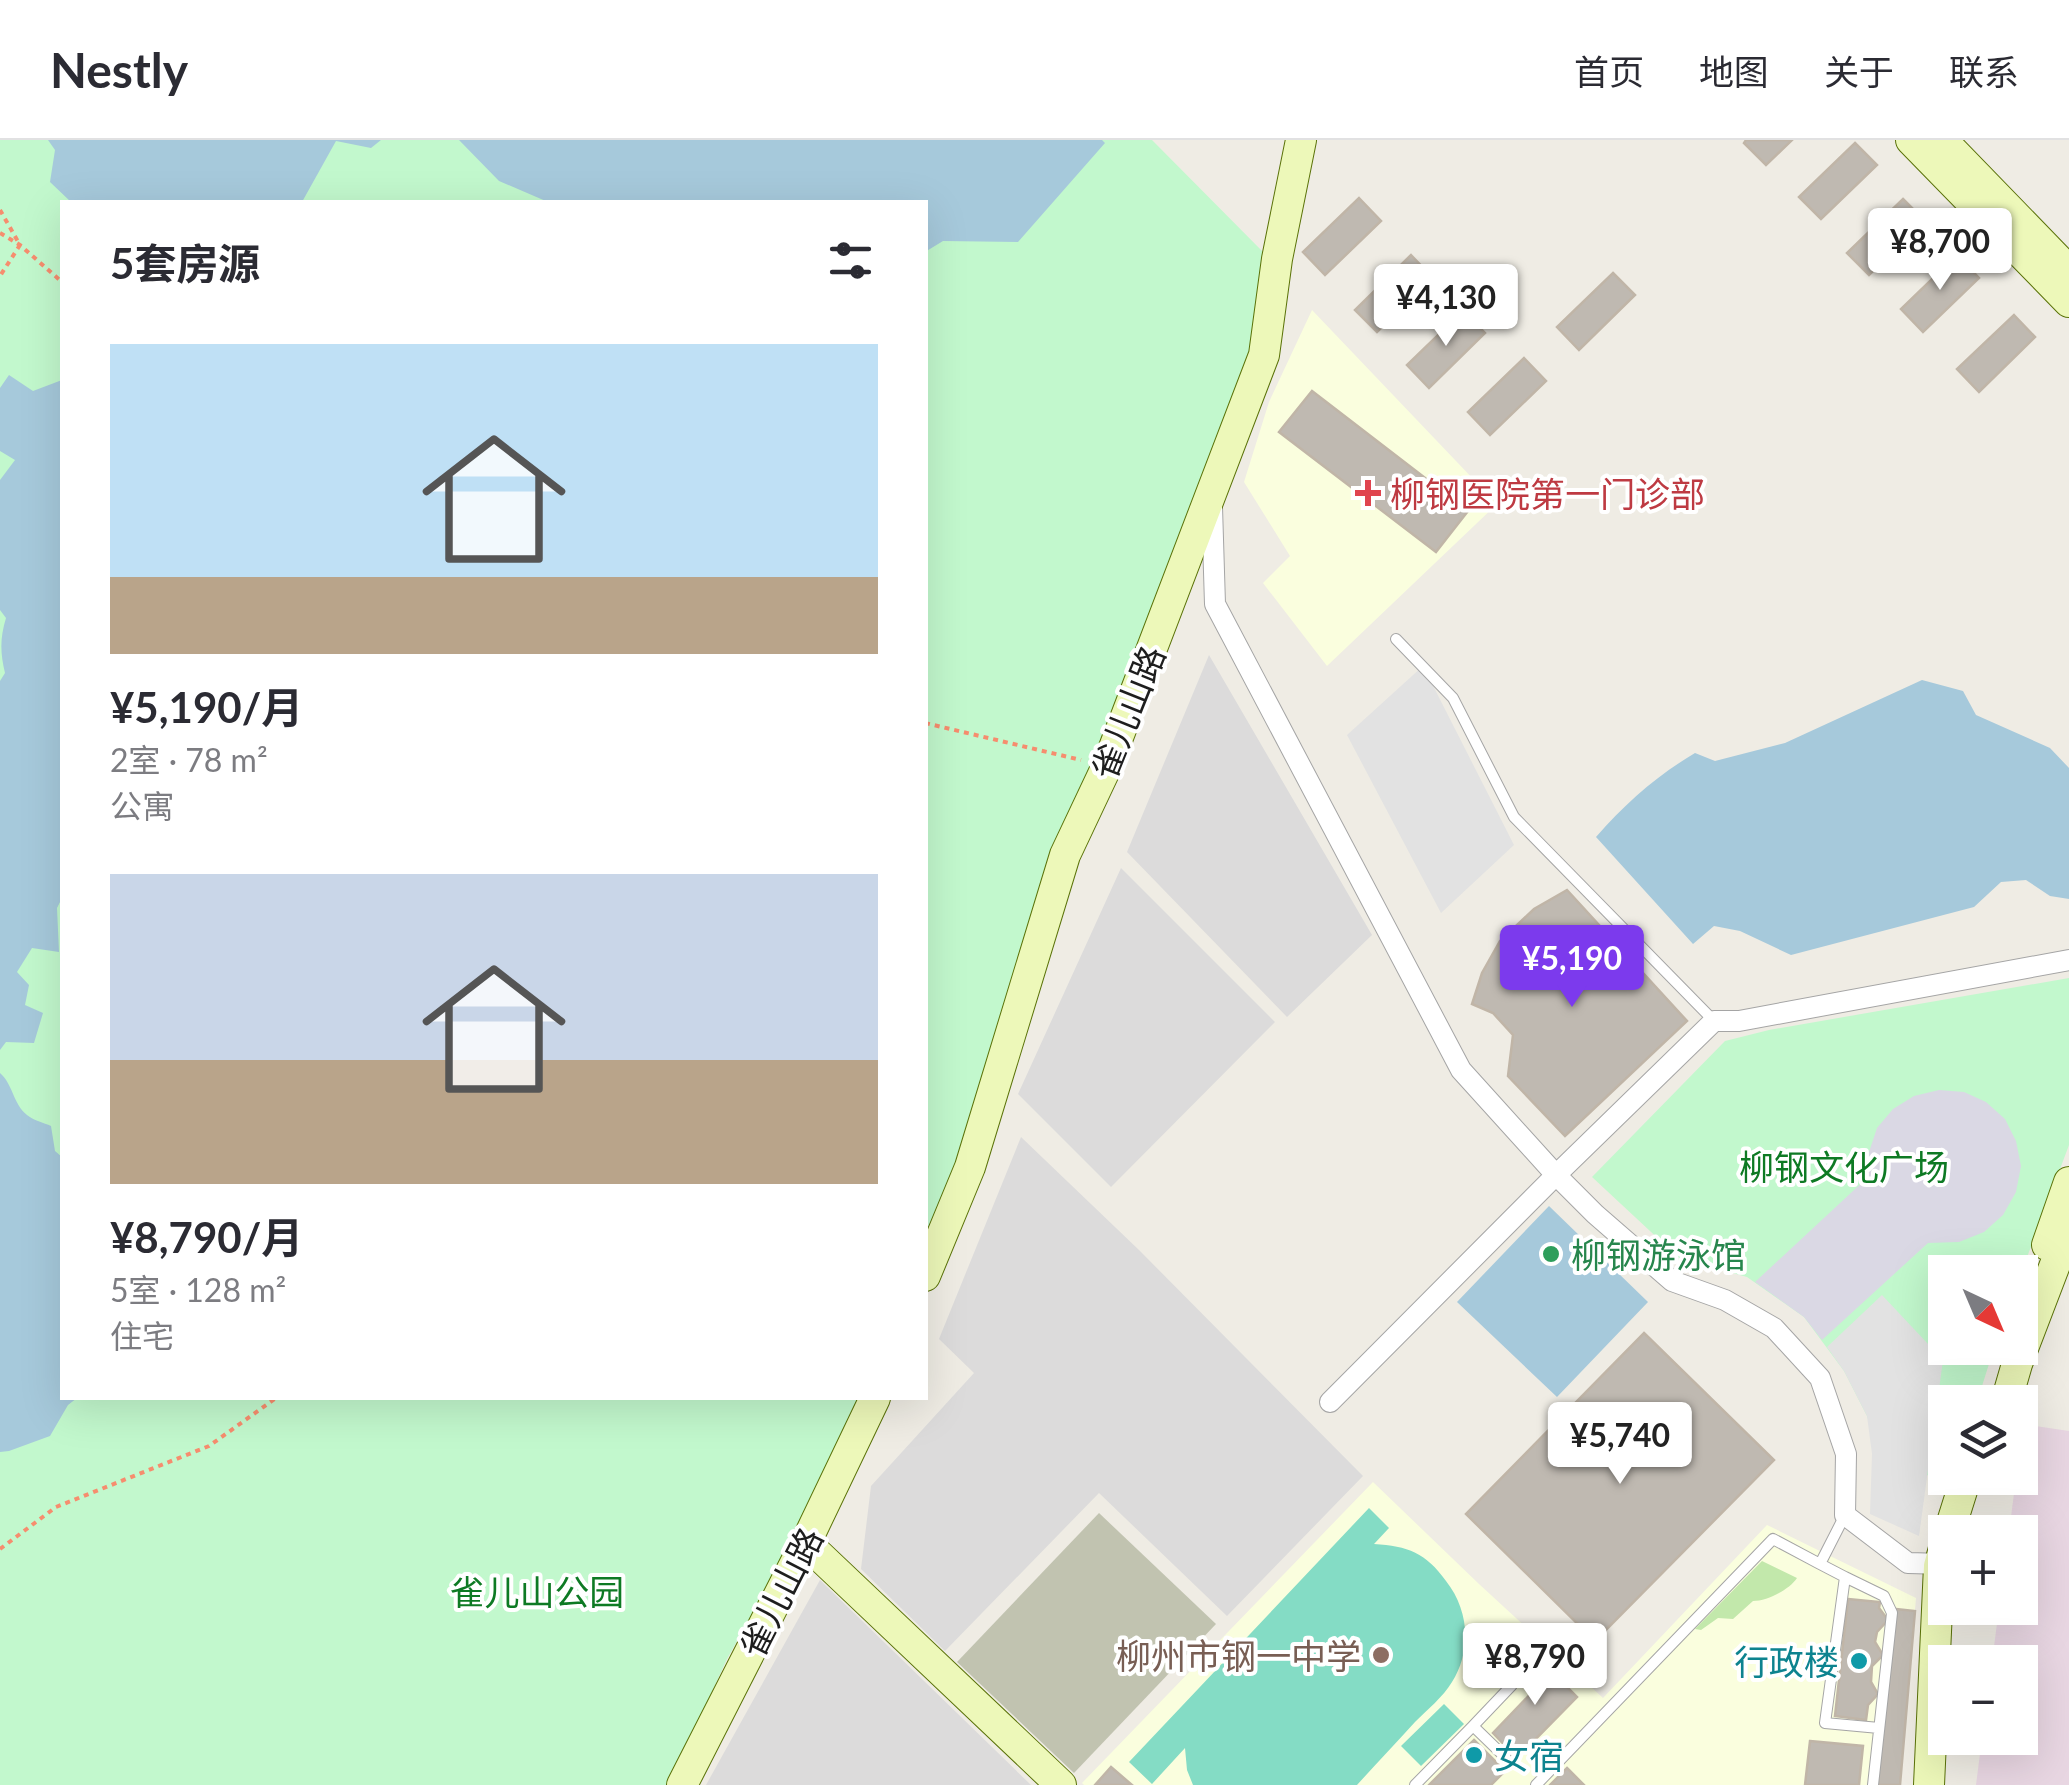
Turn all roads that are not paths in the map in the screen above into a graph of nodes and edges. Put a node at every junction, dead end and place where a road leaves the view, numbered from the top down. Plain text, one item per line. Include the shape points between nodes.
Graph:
1 (1300, 140) edge
2 (1911, 140) edge
3 (1942, 140) edge
4 (2069, 271) edge
5 (2069, 302) edge
6 (1211, 494) junction
7 (1396, 638) dead end
8 (2069, 960) edge
9 (1714, 1020) junction
10 (1556, 1174) junction
11 (2069, 1182) edge
12 (2069, 1228) edge
13 (928, 1269) edge
14 (2051, 1281) edge
15 (2011, 1385) edge
16 (874, 1400) edge
17 (1330, 1402) dead end
18 (1846, 1514) junction
19 (805, 1542) junction
20 (1928, 1560) edge
21 (1820, 1564) junction
22 (1845, 1577) junction
23 (1939, 1625) edge
24 (1512, 1685) dead end
25 (1473, 1726) junction
26 (1879, 1728) junction
27 (1949, 1755) edge
28 (1506, 1758) dead end
29 (682, 1785) edge
30 (1062, 1785) edge
31 (1415, 1785) edge
32 (1536, 1785) edge
33 (1873, 1785) edge
34 (1929, 1785) edge
35 (1947, 1785) edge

1 - 6 street, 雀儿山路 via 1264,356
2 - 5 street
3 - 4 street
6 - 10 street via 1216,604 1461,1070
6 - 13 street, 雀儿山路 via 1108,766 1065,855 970,1167
7 - 9 lane via 1452,698 1514,818
8 - 9 street via 1739,1021
9 - 10 street
10 - 17 street
10 - 18 street via 1672,1281 1774,1328 1820,1378 1846,1454
11 - 14 street
12 - 14 street
14 - 15 street
16 - 19 street, 雀儿山路
18 - 20 street via 1908,1563
18 - 21 lane
19 - 29 street, 雀儿山路
19 - 30 street
21 - 22 lane
21 - 32 lane via 1773,1539
22 - 26 lane via 1884,1596 1892,1613
22 - 26 lane via 1825,1723
23 - 34 street
24 - 25 lane
25 - 28 lane
25 - 31 lane
26 - 33 lane
27 - 35 street

